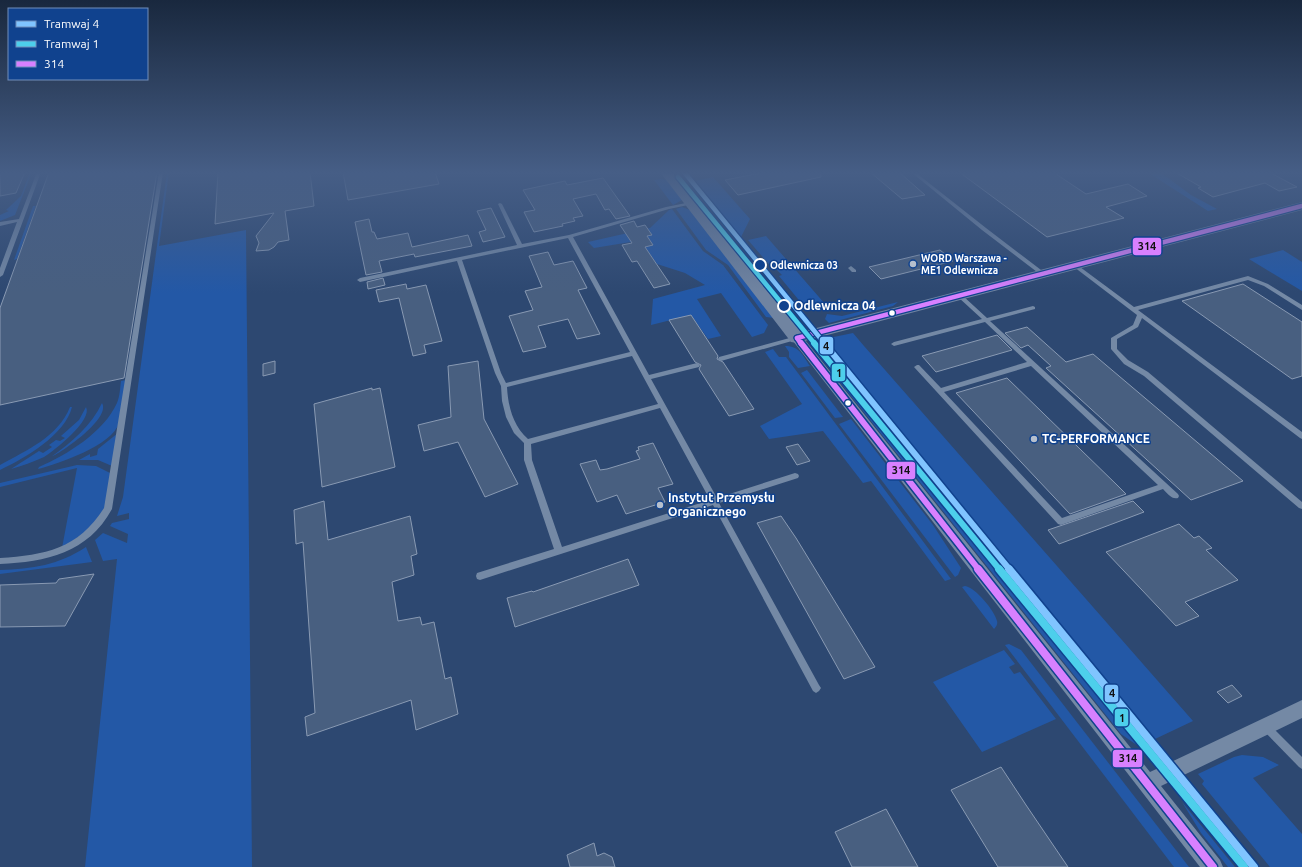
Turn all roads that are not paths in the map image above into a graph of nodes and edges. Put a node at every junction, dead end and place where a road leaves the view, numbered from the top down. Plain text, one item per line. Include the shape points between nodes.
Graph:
1 (24, 212) edge
2 (155, 212) edge
3 (504, 212) edge
4 (652, 212) edge
5 (698, 212) edge
6 (965, 212) edge
7 (1278, 212) edge
8 (21, 220) junction
9 (0, 224) edge
10 (570, 236) junction
11 (520, 246) junction
12 (459, 259) junction
13 (1076, 266) junction
14 (1043, 274) junction
15 (0, 275) edge
16 (360, 280) dead end
17 (960, 296) junction
18 (1032, 308) dead end
19 (1302, 308) edge
20 (1134, 309) junction
21 (1140, 314) junction
22 (986, 320) junction
23 (797, 338) junction
24 (894, 344) dead end
25 (634, 353) junction
26 (720, 359) dead end
27 (1032, 363) junction
28 (697, 365) dead end
29 (917, 367) dead end
30 (648, 378) junction
31 (504, 386) junction
32 (939, 391) junction
33 (663, 405) junction
34 (1302, 436) edge
35 (527, 442) junction
36 (795, 476) dead end
37 (1163, 486) junction
38 (1175, 496) dead end
39 (714, 502) junction
40 (1302, 506) edge
41 (559, 551) junction
42 (0, 561) edge
43 (480, 576) dead end
44 (816, 688) dead end
45 (1302, 709) edge
46 (1266, 726) junction
47 (1302, 764) edge
48 (1146, 783) junction
49 (1213, 867) edge

1 - 8 lane
2 - 42 lane via 108,509 92,530 68,548 48,557
3 - 11 lane
4 - 10 lane
5 - 23 street
6 - 14 lane
7 - 13 street
8 - 9 lane
8 - 15 lane
10 - 11 lane
10 - 25 lane
11 - 12 lane
12 - 16 lane
12 - 31 lane
13 - 14 street
13 - 20 lane
14 - 17 street
17 - 22 lane
17 - 23 street
18 - 22 lane
19 - 20 lane via 1266,285 1248,278
20 - 21 lane
21 - 34 lane
21 - 40 lane via 1136,326 1114,338 1114,350
22 - 24 lane
22 - 27 lane
23 - 26 lane
23 - 48 street
25 - 30 lane
25 - 31 lane
27 - 32 lane
27 - 37 lane
28 - 30 lane
29 - 32 lane
30 - 33 lane
31 - 35 lane via 505,401 516,432
32 - 37 lane via 1061,522
33 - 35 lane
33 - 39 lane
35 - 41 lane via 528,460
36 - 39 lane
37 - 38 lane
39 - 41 lane
39 - 44 lane
41 - 43 lane
45 - 46 street
46 - 47 lane
46 - 48 street
48 - 49 street

